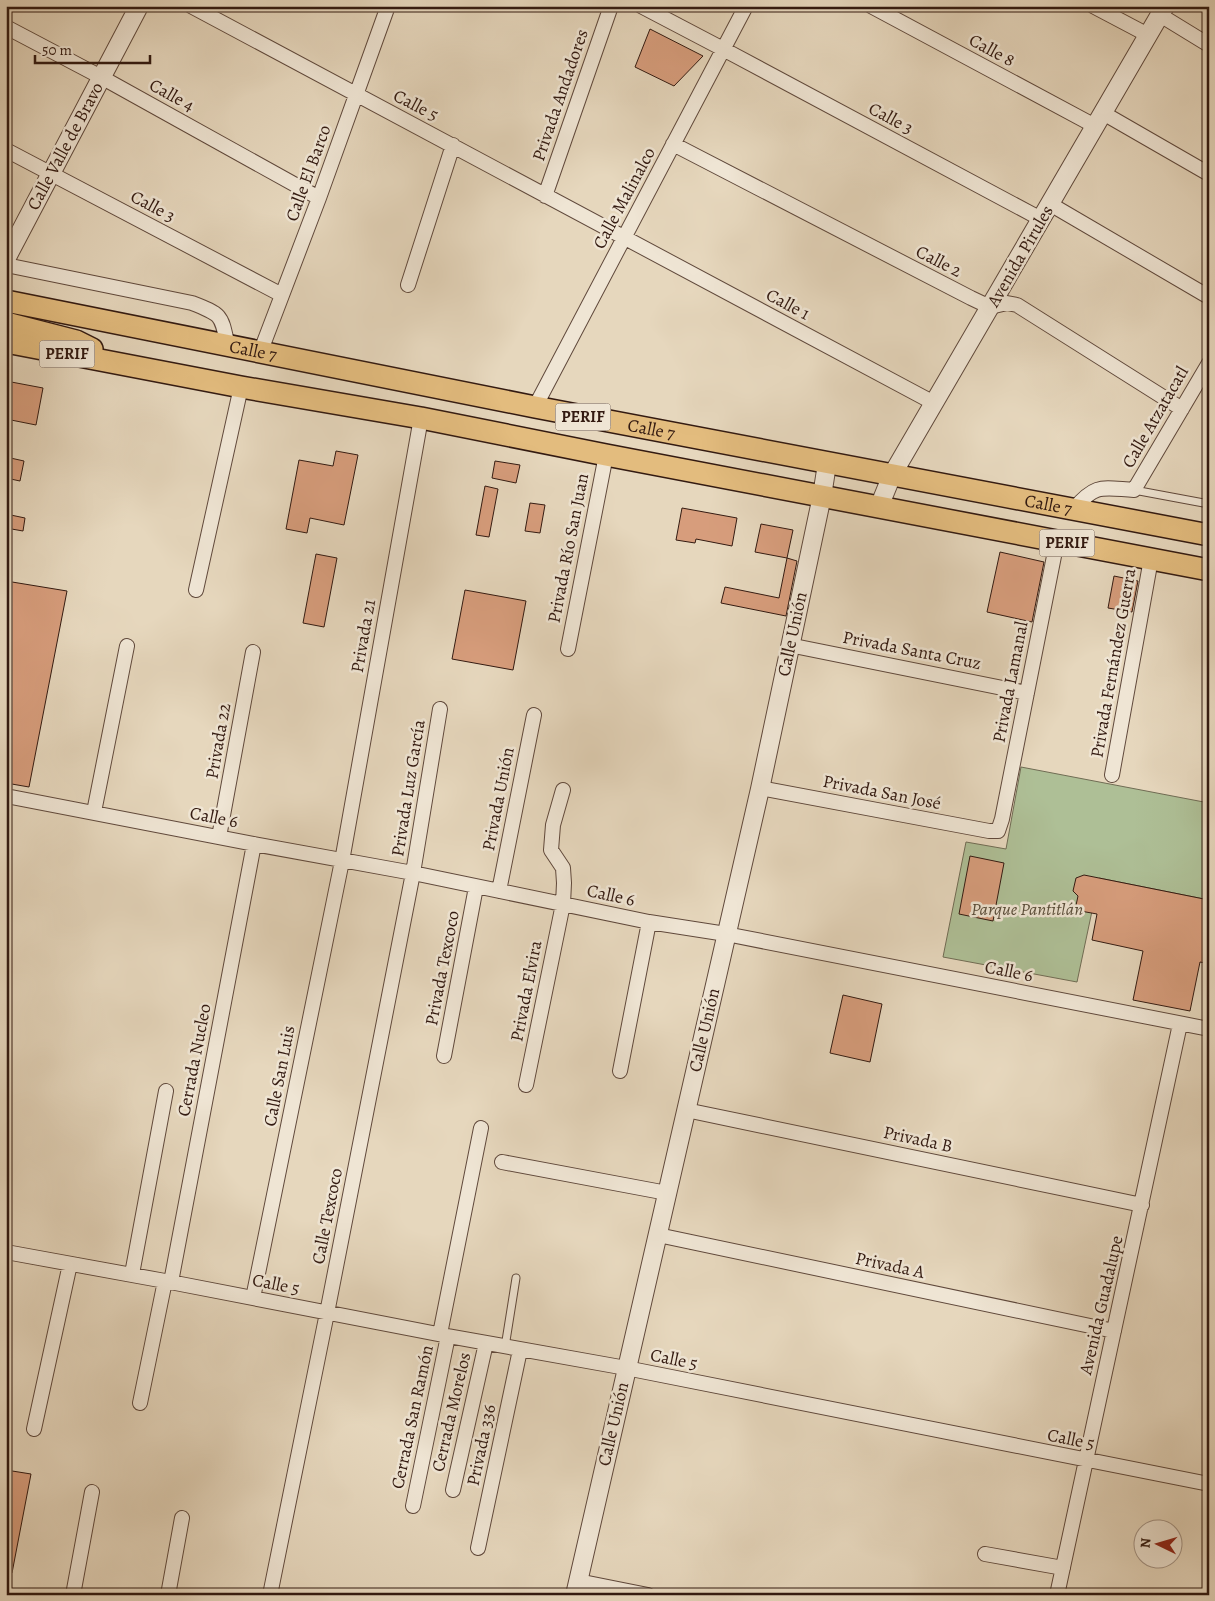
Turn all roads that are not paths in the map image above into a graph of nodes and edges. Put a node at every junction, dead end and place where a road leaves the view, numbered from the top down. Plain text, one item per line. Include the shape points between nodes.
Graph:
1 (139, 6) edge
2 (191, 6) edge
3 (388, 6) edge
4 (611, 6) edge
5 (641, 6) edge
6 (746, 6) edge
7 (871, 6) edge
8 (1093, 6) edge
9 (1162, 11) edge
10 (6, 27) edge
11 (1148, 36) junction
12 (1209, 46) edge
13 (724, 49) junction
14 (101, 77) junction
15 (356, 95) junction
16 (1099, 119) junction
17 (673, 144) junction
18 (452, 145) junction
19 (6, 150) edge
20 (51, 174) junction
21 (1209, 174) edge
22 (545, 196) junction
23 (319, 198) junction
24 (1050, 204) junction
25 (1041, 220) junction
26 (624, 238) junction
27 (6, 259) edge
28 (6, 266) edge
29 (408, 285) dead end
30 (282, 295) junction
31 (1209, 297) edge
32 (6, 301) edge
33 (990, 307) junction
34 (6, 323) edge
35 (6, 342) edge
36 (228, 346) junction
37 (260, 353) junction
38 (1209, 363) edge
39 (128, 366) junction
40 (241, 387) junction
41 (934, 403) junction
42 (535, 407) junction
43 (1182, 409) junction
44 (421, 418) junction
45 (606, 455) junction
46 (827, 464) junction
47 (892, 475) junction
48 (1134, 490) junction
49 (822, 496) junction
50 (1209, 504) edge
51 (879, 507) junction
52 (1074, 509) junction
53 (1209, 522) edge
54 (1161, 526) junction
55 (1209, 535) edge
56 (1057, 541) junction
57 (1151, 559) junction
58 (1209, 570) edge
59 (196, 590) dead end
60 (789, 645) junction
61 (127, 646) dead end
62 (568, 649) dead end
63 (253, 652) dead end
64 (1027, 692) junction
65 (440, 709) dead end
66 (534, 715) dead end
67 (1112, 775) dead end
68 (760, 788) junction
69 (564, 790) dead end
70 (6, 796) edge
71 (94, 812) junction
72 (998, 831) joint
73 (220, 837) junction
74 (254, 844) junction
75 (342, 861) junction
76 (413, 873) junction
77 (476, 887) junction
78 (499, 891) junction
79 (562, 904) junction
80 (649, 922) junction
81 (726, 934) junction
82 (1180, 1024) junction
83 (1209, 1029) edge
84 (444, 1056) dead end
85 (620, 1070) dead end
86 (526, 1085) dead end
87 (166, 1091) dead end
88 (686, 1110) junction
89 (481, 1128) dead end
90 (502, 1162) dead end
91 (668, 1193) junction
92 (1142, 1205) junction
93 (658, 1235) junction
94 (6, 1252) edge
95 (70, 1264) junction
96 (132, 1274) junction
97 (516, 1278) dead end
98 (168, 1281) junction
99 (253, 1298) junction
100 (327, 1313) junction
101 (1114, 1331) junction
102 (444, 1335) junction
103 (486, 1343) junction
104 (505, 1347) junction
105 (520, 1350) junction
106 (626, 1368) junction
107 (140, 1403) dead end
108 (34, 1429) dead end
109 (1086, 1461) junction
110 (1209, 1484) edge
111 (452, 1490) dead end
112 (92, 1492) dead end
113 (413, 1506) dead end
114 (182, 1518) dead end
115 (478, 1548) dead end
116 (985, 1554) dead end
117 (1063, 1568) junction
118 (577, 1588) edge
119 (73, 1595) edge
120 (168, 1595) edge
121 (270, 1595) edge
122 (648, 1595) edge
123 (1058, 1595) edge

1 - 14 street, Calle Valle de Bravo
2 - 15 street, Calle 5
3 - 15 street, Calle El Barco
4 - 22 street, Privada Andadores
5 - 13 street
6 - 13 street, Calle Malinalco
7 - 16 street, Calle 8
8 - 11 street
9 - 11 street, Avenida Pirules
9 - 12 street
10 - 14 street, Calle 4
11 - 16 street, Avenida Pirules
13 - 17 street, Calle Malinalco
13 - 25 street, Calle 3
14 - 20 street, Calle Valle de Bravo
14 - 23 street, Calle 4
15 - 18 street, Calle 5
15 - 23 street, Calle El Barco
16 - 21 street, Calle 8
16 - 24 street, Avenida Pirules
17 - 26 street, Calle Malinalco
17 - 33 street, Calle 2
18 - 22 street, Calle 5
18 - 29 street
19 - 20 street, Calle 3
20 - 27 street, Calle Valle de Bravo
20 - 30 street, Calle 3
22 - 26 street, Calle 5
23 - 30 street, Calle El Barco
24 - 25 street, Avenida Pirules
24 - 31 street
25 - 33 street, Avenida Pirules
26 - 41 street, Calle 1
26 - 42 street, Calle Malinalco
28 - 36 street via 192,303 211,310 222,319
30 - 37 street, Calle El Barco
32 - 36 main road, Calle 7 / PERIF
33 - 41 street, Avenida Pirules
33 - 43 street via 1007,303 1017,305
34 - 39 main road via 76,341
35 - 39 main road, Calle 7 / PERIF
36 - 37 main road, Calle 7 / PERIF
37 - 42 main road, Calle 7 / PERIF
38 - 43 street, Calle Atzatacatl
39 - 40 main road, Calle 7 / PERIF
40 - 44 main road, Calle 7 / PERIF
40 - 59 street, Calle 7
41 - 47 street, Avenida Pirules
42 - 46 main road, Calle 7 / PERIF
43 - 48 street, Calle Atzatacatl
44 - 45 main road, Calle 7 / PERIF
44 - 75 street, Privada 21
45 - 49 main road, Calle 7 / PERIF
45 - 62 street, Privada Río San Juan
46 - 47 main road, Calle 7 / PERIF
46 - 49 street, Calle Unión
47 - 51 street, Avenida Pirules
47 - 52 main road, Calle 7 / PERIF
48 - 50 lane
48 - 52 street via 1100,488 1086,494
49 - 51 main road, Calle 7 / PERIF
49 - 60 street, Calle Unión
51 - 56 main road, Calle 7 / PERIF
52 - 54 main road, Calle 7 / PERIF
53 - 54 main road
54 - 55 main road, Calle 7 / PERIF
56 - 57 main road, Calle 7 / PERIF
56 - 64 street, Privada Lamanal
57 - 58 main road, Calle 7 / PERIF
57 - 67 street, Privada Fernández Guerra
60 - 64 street, Privada Santa Cruz
60 - 68 street, Calle Unión
61 - 71 street
63 - 73 street, Privada 22
64 - 72 street, Privada Lamanal
65 - 76 street, Privada Luz García
66 - 78 street, Privada Unión
68 - 72 street, Privada San José
68 - 81 street, Calle Unión
69 - 79 street, Privada Elvira via 553,825 551,850 563,868
70 - 71 street, Calle 6
71 - 73 street, Calle 6
73 - 74 street, Calle 6
74 - 75 street, Calle 6
74 - 98 street, Cerrada Nucleo
75 - 76 street, Calle 6
75 - 99 street, Calle San Luis
76 - 77 street, Calle 6
76 - 100 street, Calle Texcoco
77 - 78 street, Calle 6
77 - 84 street, Privada Texcoco
78 - 79 street, Calle 6
79 - 80 street, Calle 6
79 - 86 street, Privada Elvira
80 - 81 street, Calle 6
80 - 85 street
81 - 82 street, Calle 6
81 - 88 street, Calle Unión
82 - 83 street, Calle 6
82 - 92 street, Avenida Guadalupe
87 - 96 street
88 - 91 street, Calle Unión
88 - 92 street, Privada B
89 - 102 street, Cerrada San Ramón
90 - 91 street
91 - 93 street, Calle Unión
92 - 101 street, Avenida Guadalupe
93 - 101 street, Privada A
93 - 106 street, Calle Unión
94 - 95 street, Calle 5
95 - 96 street, Calle 5
95 - 108 street
96 - 98 street, Calle 5
97 - 104 lane
98 - 99 street, Calle 5
98 - 107 street, Cerrada Nucleo
99 - 100 street, Calle 5
100 - 102 street, Calle 5
100 - 121 street, Calle Texcoco
101 - 109 street, Avenida Guadalupe
102 - 103 street, Calle 5
102 - 113 street, Cerrada San Ramón
103 - 104 street, Calle 5
103 - 111 street, Cerrada Morelos
104 - 105 street, Calle 5
105 - 106 street, Calle 5
105 - 115 street, Privada 336
106 - 109 street, Calle 5
106 - 118 street, Calle Unión
109 - 110 street, Calle 5
109 - 117 street, Avenida Guadalupe
112 - 119 street
114 - 120 street
116 - 117 street
117 - 123 street, Avenida Guadalupe
118 - 122 street

